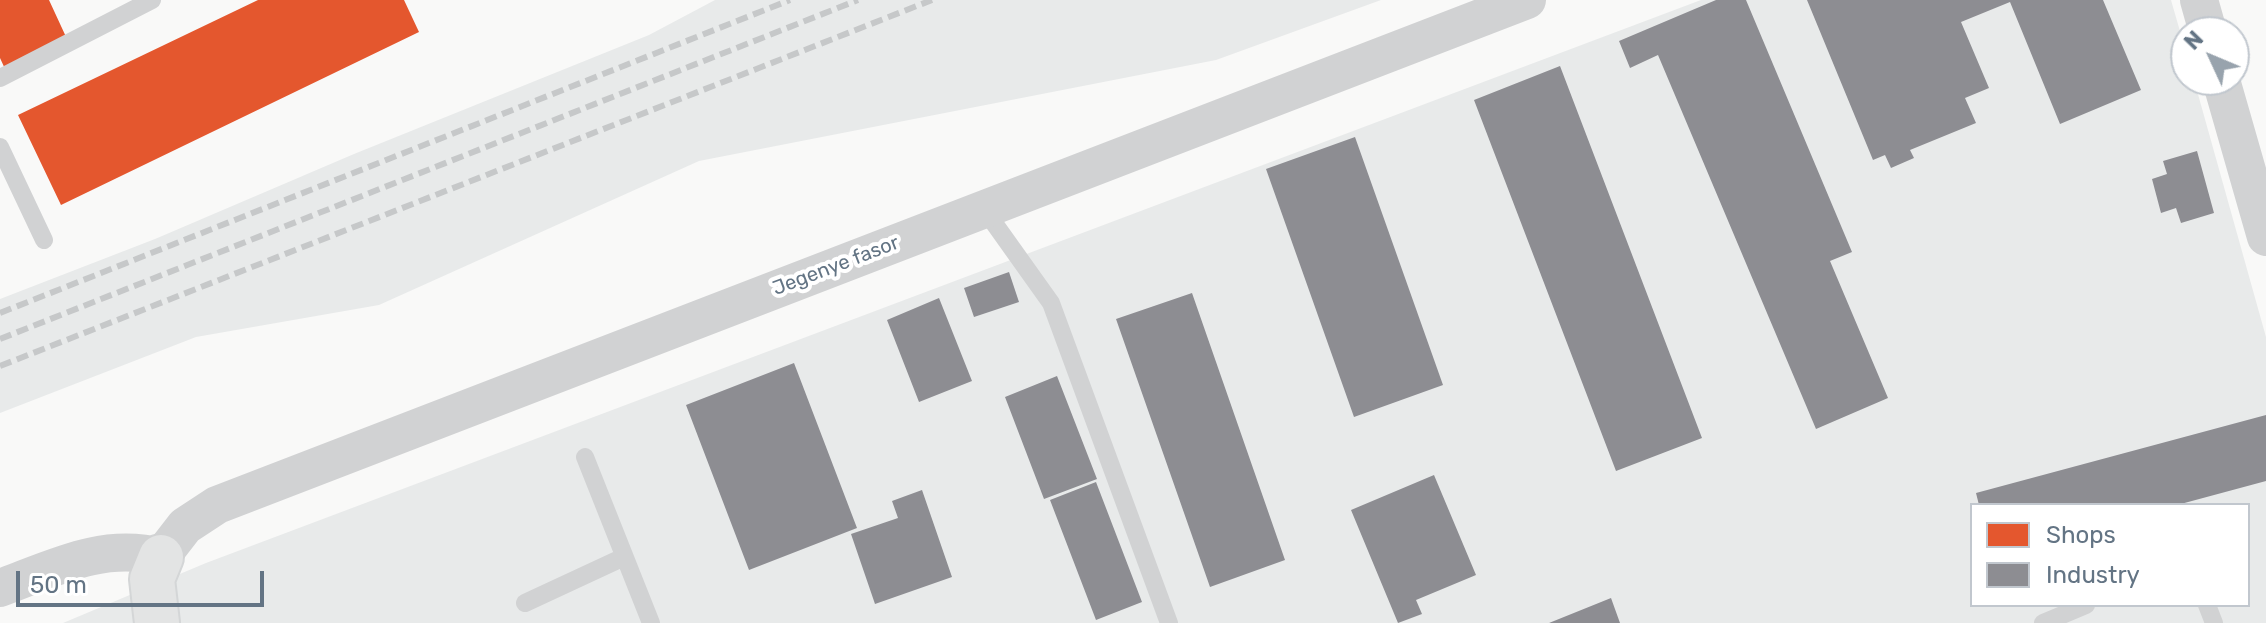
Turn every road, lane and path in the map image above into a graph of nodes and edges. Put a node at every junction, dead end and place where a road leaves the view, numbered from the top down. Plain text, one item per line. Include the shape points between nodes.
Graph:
1 (152, 0) edge
2 (1527, 0) edge
3 (0, 78) edge
4 (2226, 96) edge
5 (0, 147) edge
6 (984, 209) junction
7 (2266, 237) edge
8 (44, 240) dead end
9 (585, 457) dead end
10 (161, 557) junction
11 (624, 557) junction
12 (0, 588) edge
13 (525, 603) dead end
14 (2081, 607) edge
15 (157, 623) edge
16 (651, 623) edge
17 (1169, 623) edge
18 (2043, 623) edge

1 - 3 lane
2 - 6 street, Jegenye fasor
4 - 7 street
5 - 8 lane
6 - 10 street, Jegenye fasor via 217,505 185,526
6 - 17 lane via 1051,303
9 - 11 lane
10 - 12 street via 124,551 92,554
10 - 15 street via 152,579
11 - 13 lane
11 - 16 lane
14 - 18 lane

